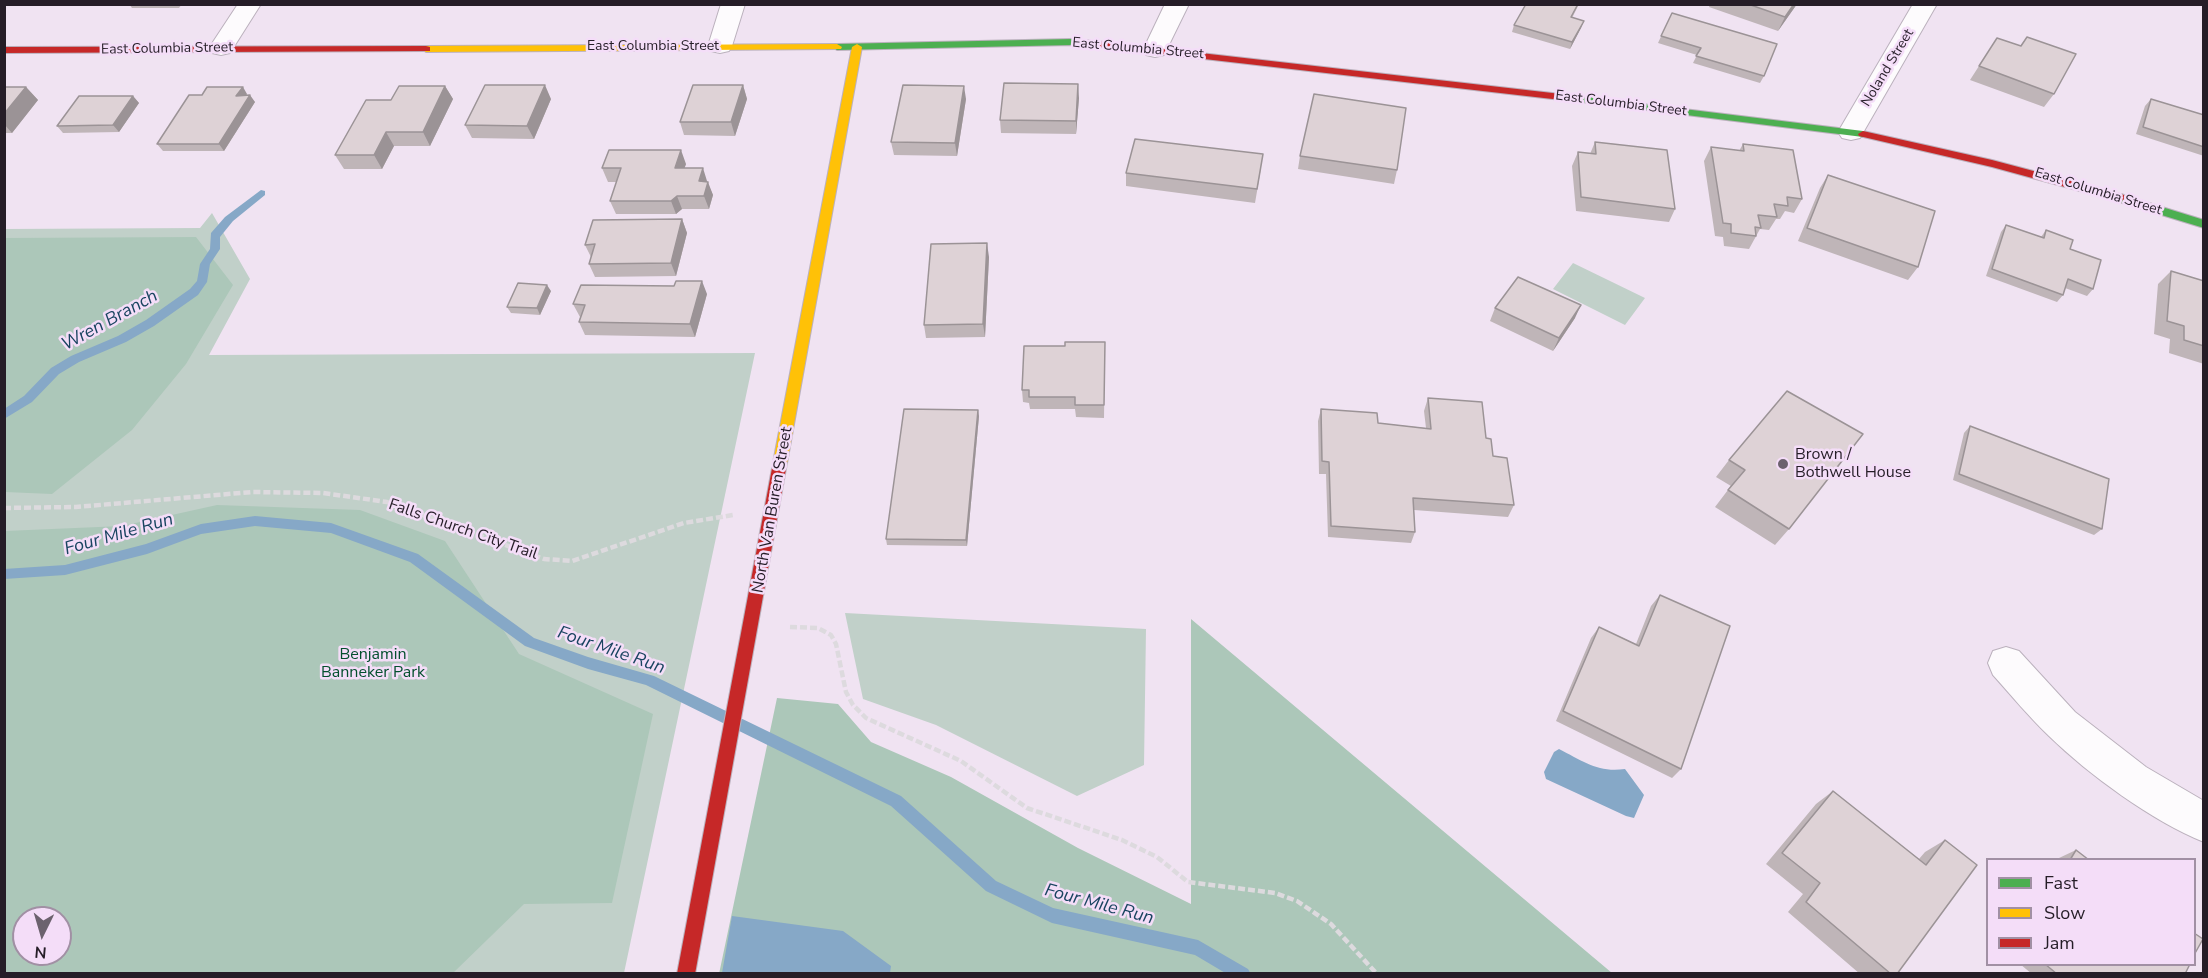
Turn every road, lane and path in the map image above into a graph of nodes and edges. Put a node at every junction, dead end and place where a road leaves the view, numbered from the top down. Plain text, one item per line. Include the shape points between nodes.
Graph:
1 (250, 4) edge
2 (733, 4) edge
3 (1177, 4) edge
4 (1925, 4) edge
5 (720, 46) junction
6 (858, 47) junction
7 (220, 48) junction
8 (4, 50) edge
9 (1155, 50) junction
10 (1851, 132) junction
11 (2204, 224) edge
12 (4, 508) edge
13 (772, 515) junction
14 (785, 626) dead end
15 (2006, 663) dead end
16 (2204, 823) edge
17 (686, 974) edge
18 (1377, 974) edge

1 - 7 street
2 - 5 street
3 - 9 street
4 - 10 street, Noland Street
5 - 6 street, East Columbia Street
5 - 7 street, East Columbia Street
6 - 9 street, East Columbia Street via 1072,42
6 - 13 street, North Van Buren Street
7 - 8 street, East Columbia Street
9 - 10 street, East Columbia Street
10 - 11 street, East Columbia Street via 2043,175
12 - 13 path, Falls Church City Trail via 76,507 252,492 323,493 387,502 544,559 572,561 684,523 732,515
13 - 17 street, North Van Buren Street
14 - 18 path via 818,628 831,635 846,692 866,718 961,760 1027,808 1122,840 1157,857 1188,882 1275,893 1297,901 1330,924
15 - 16 street via 2070,731 2132,780

